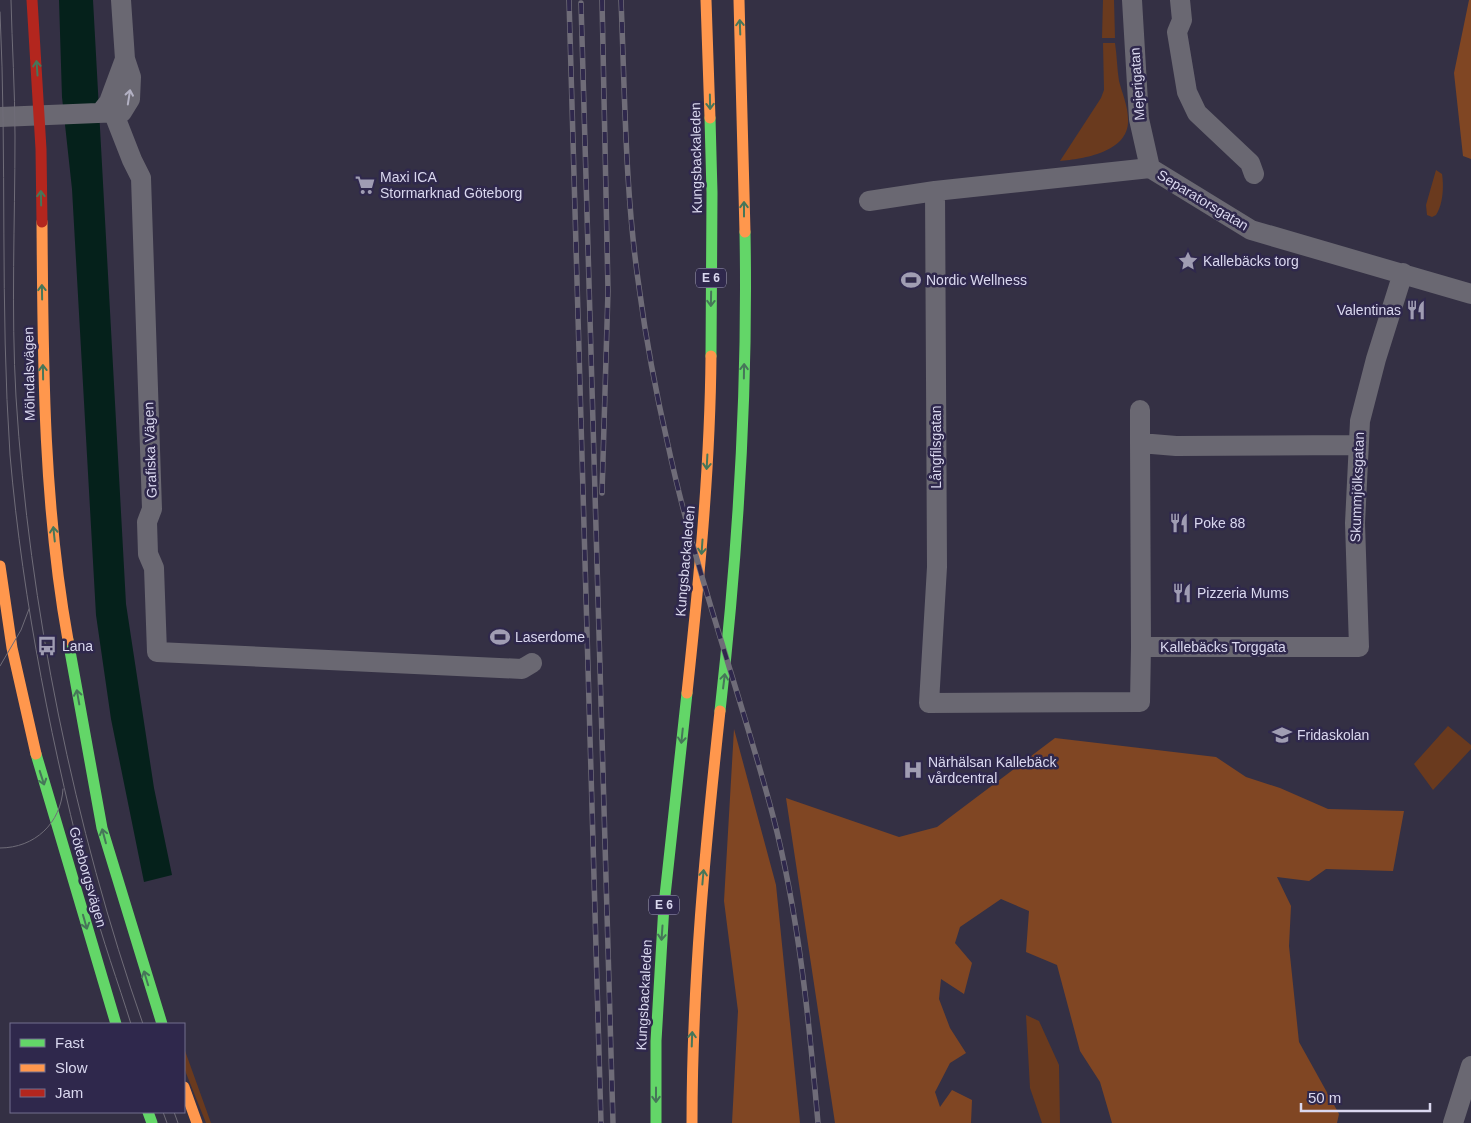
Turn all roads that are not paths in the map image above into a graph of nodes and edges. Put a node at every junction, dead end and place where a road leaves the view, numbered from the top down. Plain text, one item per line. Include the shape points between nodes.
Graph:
1 (32, 0) edge
2 (121, 0) edge
3 (704, 0) edge
4 (739, 0) edge
5 (1132, 0) edge
6 (1180, 0) edge
7 (108, 113) junction
8 (39, 116) junction
9 (0, 117) edge
10 (1150, 168) junction
11 (1254, 174) dead end
12 (935, 191) junction
13 (869, 201) dead end
14 (1403, 273) junction
15 (1471, 294) edge
16 (1140, 410) dead end
17 (1140, 443) junction
18 (1357, 445) junction
19 (0, 566) edge
20 (1141, 647) junction
21 (1358, 647) joint
22 (532, 663) dead end
23 (87, 745) joint
24 (116, 1023) edge
25 (162, 1023) edge
26 (1471, 1066) edge
27 (185, 1090) edge
28 (196, 1123) edge
29 (656, 1123) edge
30 (692, 1123) edge
31 (1453, 1123) edge

8 -> 1 main road, Mölndalsvägen
2 - 7 street via 125,59
3 -> 29 main road, Kungsbackaleden / E 6 via 712,193 710,418 698,591 664,905 656,1041
30 -> 4 main road, E 6 via 695,975 712,781 734,595 743,448 744,202
5 - 10 street, Mejerigatan via 1139,119
6 - 11 street via 1182,20 1177,32 1187,92 1197,113 1250,163
7 - 8 street
7 - 22 street, Grafiska Vägen via 141,178 152,510 147,522 148,554 154,568 157,652 522,669
8 - 9 street
23 -> 8 main road, Mölndalsvägen via 63,612 49,491 44,413
10 - 12 street, Separatorsgatan
10 - 14 street, Separatorsgatan via 1251,230
12 - 13 street, Separatorsgatan
12 - 20 street, Långfilsgatan via 937,567 929,703 1140,702
14 - 15 street, Separatorsgatan
14 - 18 street, Skummjölksgatan via 1376,359
16 - 17 street, Kallebäcks Torggata
17 - 18 street via 1176,446
17 - 20 street, Kallebäcks Torggata
18 - 21 street, Skummjölksgatan
19 -> 24 main road, Göteborgsvägen via 12,648 32,739
20 - 21 street, Kallebäcks Torggata
25 -> 23 main road, Göteborgsvägen via 102,828
26 - 31 street
27 - 28 main road

